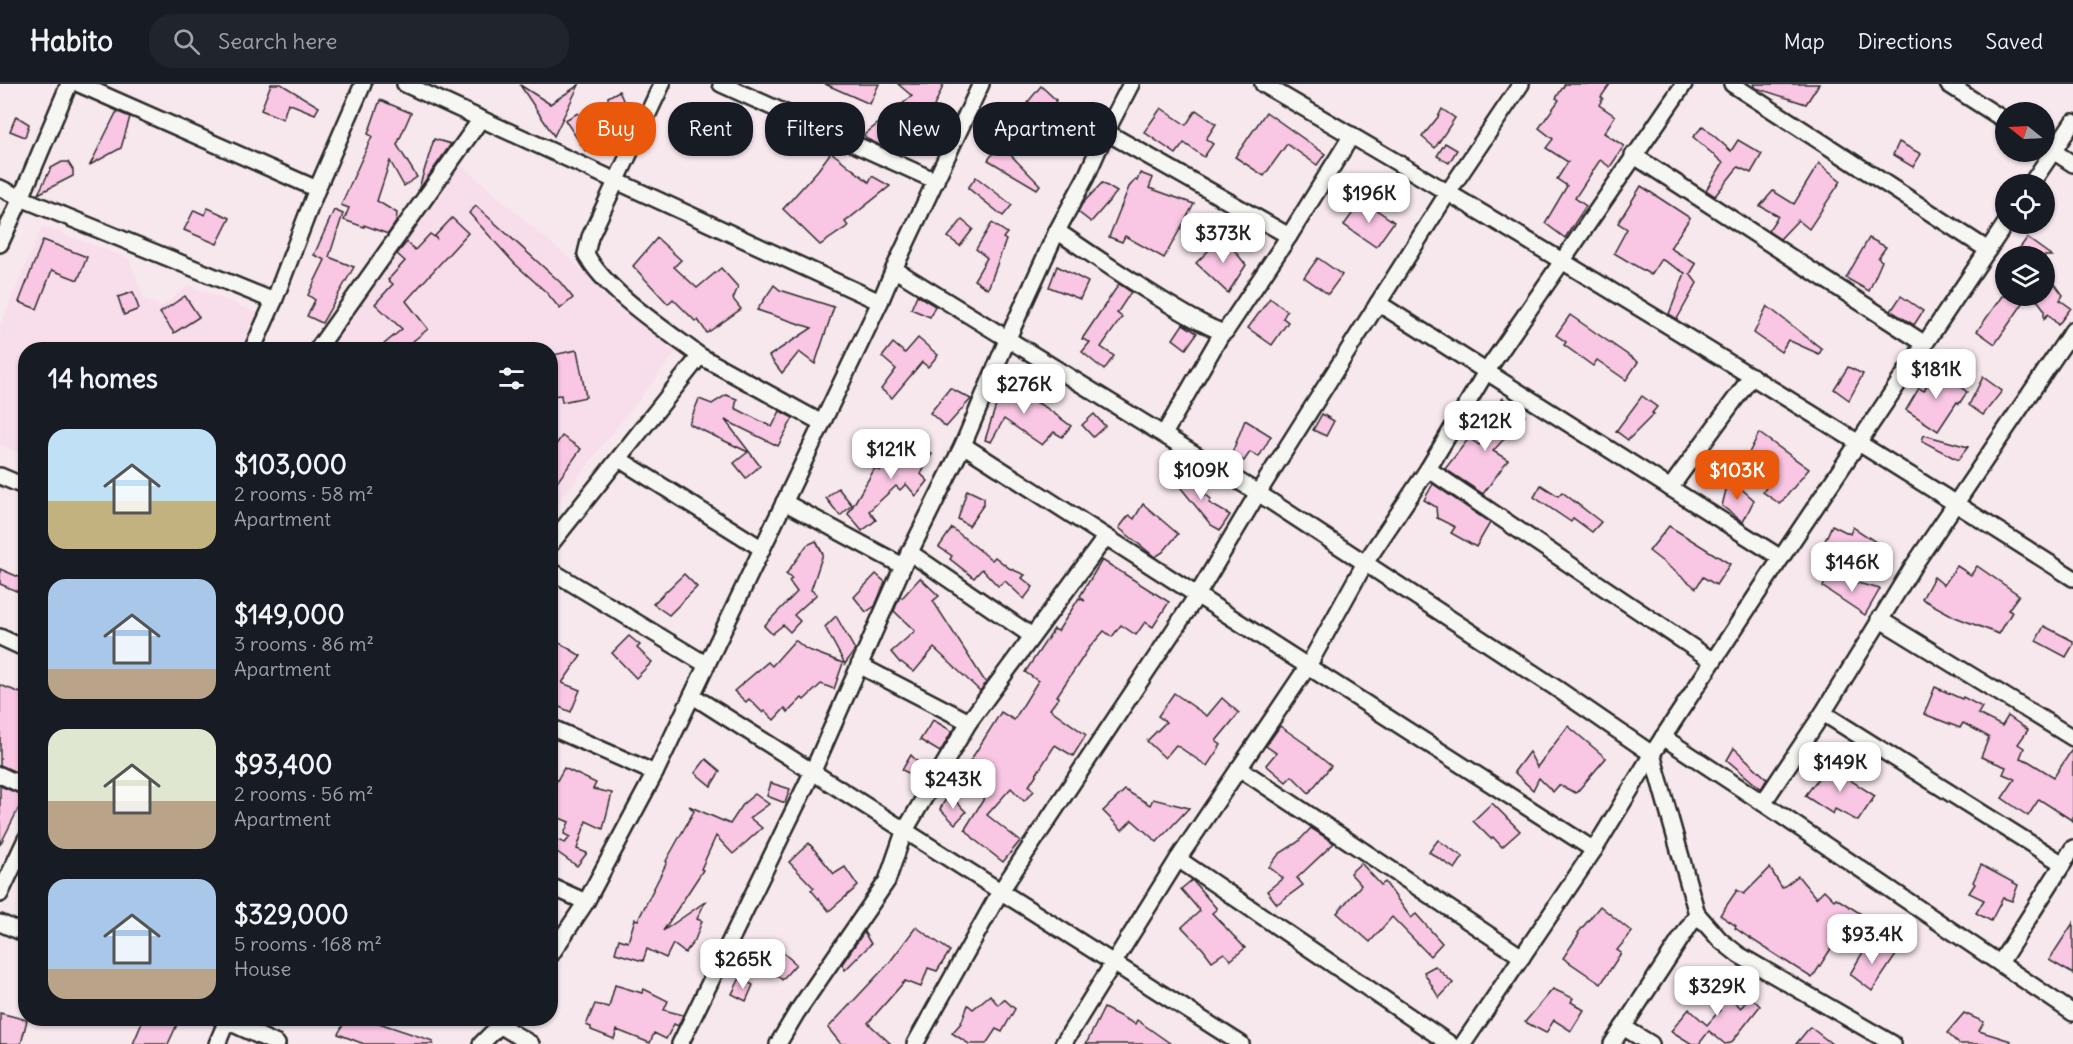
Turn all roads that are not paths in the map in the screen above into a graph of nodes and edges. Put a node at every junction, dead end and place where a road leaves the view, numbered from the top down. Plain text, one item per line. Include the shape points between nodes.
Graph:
1 (69, 84) edge
2 (79, 84) edge
3 (363, 84) edge
4 (405, 84) edge
5 (662, 84) edge
6 (721, 84) edge
7 (981, 84) edge
8 (1131, 84) edge
9 (1263, 84) edge
10 (1520, 84) edge
11 (1684, 84) edge
12 (1732, 84) edge
13 (1948, 84) edge
14 (1117, 111) edge
15 (1995, 114) edge
16 (481, 119) junction
17 (2073, 122) edge
18 (1352, 135) junction
19 (1117, 138) edge
20 (2055, 142) edge
21 (2055, 152) edge
22 (1634, 155) junction
23 (1095, 156) edge
24 (2073, 164) edge
25 (618, 181) junction
26 (936, 181) junction
27 (0, 188) edge
28 (317, 189) junction
29 (1449, 191) junction
30 (21, 198) junction
31 (1057, 231) junction
32 (1999, 234) edge
33 (1289, 236) junction
34 (0, 244) edge
35 (1988, 250) junction
36 (1561, 262) junction
37 (894, 269) junction
38 (274, 301) junction
39 (880, 303) junction
40 (1378, 303) junction
41 (2073, 330) edge
42 (1222, 333) junction
43 (1008, 338) junction
44 (258, 342) edge
45 (323, 342) edge
46 (1925, 344) junction
47 (700, 356) junction
48 (1486, 372) junction
49 (1752, 376) junction
50 (822, 423) junction
51 (1164, 434) junction
52 (1858, 442) junction
53 (963, 445) junction
54 (619, 459) junction
55 (1428, 469) junction
56 (0, 476) edge
57 (18, 484) edge
58 (1670, 488) junction
59 (1258, 492) junction
60 (784, 502) junction
61 (1957, 504) junction
62 (558, 535) edge
63 (1105, 538) junction
64 (761, 548) junction
65 (909, 552) junction
66 (1781, 558) junction
67 (1365, 563) junction
68 (903, 566) junction
69 (558, 575) edge
70 (2073, 578) edge
71 (1196, 597) junction
72 (1879, 619) junction
73 (1032, 636) junction
74 (0, 637) edge
75 (18, 645) edge
76 (1713, 661) junction
77 (707, 665) junction
78 (859, 665) junction
79 (1308, 666) junction
80 (693, 696) junction
81 (1823, 713) junction
82 (969, 722) junction
83 (558, 731) edge
84 (1663, 737) junction
85 (2073, 738) edge
86 (1652, 754) junction
87 (1239, 768) junction
88 (812, 772) junction
89 (655, 773) junction
90 (0, 774) edge
91 (18, 783) edge
92 (1762, 803) junction
93 (904, 832) junction
94 (2073, 848) edge
95 (1594, 850) junction
96 (18, 856) edge
97 (1178, 859) junction
98 (2062, 864) junction
99 (558, 890) edge
100 (999, 892) junction
101 (0, 894) edge
102 (586, 902) junction
103 (1697, 914) junction
104 (0, 923) edge
105 (18, 931) edge
106 (558, 944) edge
107 (1522, 957) junction
108 (2000, 963) junction
109 (1113, 964) junction
110 (2073, 1013) edge
111 (223, 1026) edge
112 (238, 1026) edge
113 (500, 1026) edge
114 (509, 1026) edge
115 (1623, 1027) junction
116 (217, 1044) edge
117 (277, 1044) edge
118 (481, 1044) edge
119 (531, 1044) edge
120 (680, 1044) edge
121 (778, 1044) edge
122 (915, 1044) edge
123 (1063, 1044) edge
124 (1241, 1044) edge
125 (1450, 1044) edge
126 (1463, 1044) edge
127 (1612, 1044) edge
128 (1651, 1044) edge
129 (1893, 1044) edge

1 - 30 street
2 - 28 street
3 - 28 street
4 - 16 street
5 - 25 street
6 - 26 street
7 - 26 street
8 - 14 street
9 - 18 street
10 - 29 street
11 - 22 street
12 - 35 street
13 - 15 street
16 - 25 street
16 - 45 street
17 - 20 street
18 - 29 street
18 - 33 street
19 - 33 street
21 - 24 street
22 - 36 street
22 - 46 street
23 - 31 street
25 - 39 street
25 - 47 street via 590,237 586,254 629,302
26 - 37 street
27 - 30 street
28 - 38 street
29 - 36 street
29 - 40 street
30 - 34 street
30 - 38 street
31 - 42 street via 1113,270
31 - 43 street
32 - 35 street
33 - 42 street
35 - 46 street
36 - 48 street
36 - 49 street
37 - 39 street
37 - 43 street
38 - 44 street
39 - 50 street
40 - 48 street
40 - 59 street
41 - 61 street
42 - 51 street
43 - 51 street
43 - 53 street
46 - 52 street
47 - 50 street
47 - 54 street
48 - 55 street
48 - 58 street
49 - 52 street
49 - 58 street
50 - 60 street
51 - 59 street
52 - 61 street
52 - 66 street
53 - 63 street
53 - 65 street
54 - 62 street
54 - 64 street
55 - 67 street
55 - 76 street
56 - 57 street
58 - 66 street
59 - 67 street
59 - 71 street
60 - 64 street
60 - 68 street
61 - 70 street
61 - 72 street
63 - 71 street
63 - 73 street
64 - 77 street
65 - 68 street
65 - 73 street
66 - 76 street
67 - 79 street
67 - 86 street
68 - 78 street
69 - 77 street
71 - 79 street
71 - 100 street
72 - 81 street
72 - 85 street
73 - 82 street
74 - 75 street
76 - 84 street
77 - 80 street
78 - 82 street
78 - 88 street
79 - 87 street
79 - 95 street
80 - 88 street
80 - 89 street
81 - 92 street
81 - 98 street
82 - 93 street
83 - 89 street
84 - 86 street
84 - 92 street
86 - 95 street
86 - 103 street
87 - 97 street
87 - 107 street
88 - 93 street
88 - 120 street
89 - 102 street
90 - 91 street
92 - 108 street
93 - 100 street
93 - 121 street via 887,881
94 - 98 street
95 - 107 street
96 - 101 street
97 - 109 street
97 - 125 street
98 - 108 street
99 - 102 street
100 - 109 street
100 - 122 street
102 - 106 street
103 - 115 street
103 - 129 street via 1739,955
104 - 105 street
107 - 126 street
108 - 110 street
109 - 123 street
109 - 124 street
111 - 116 street
112 - 117 street
113 - 118 street
114 - 119 street
115 - 127 street
115 - 128 street

